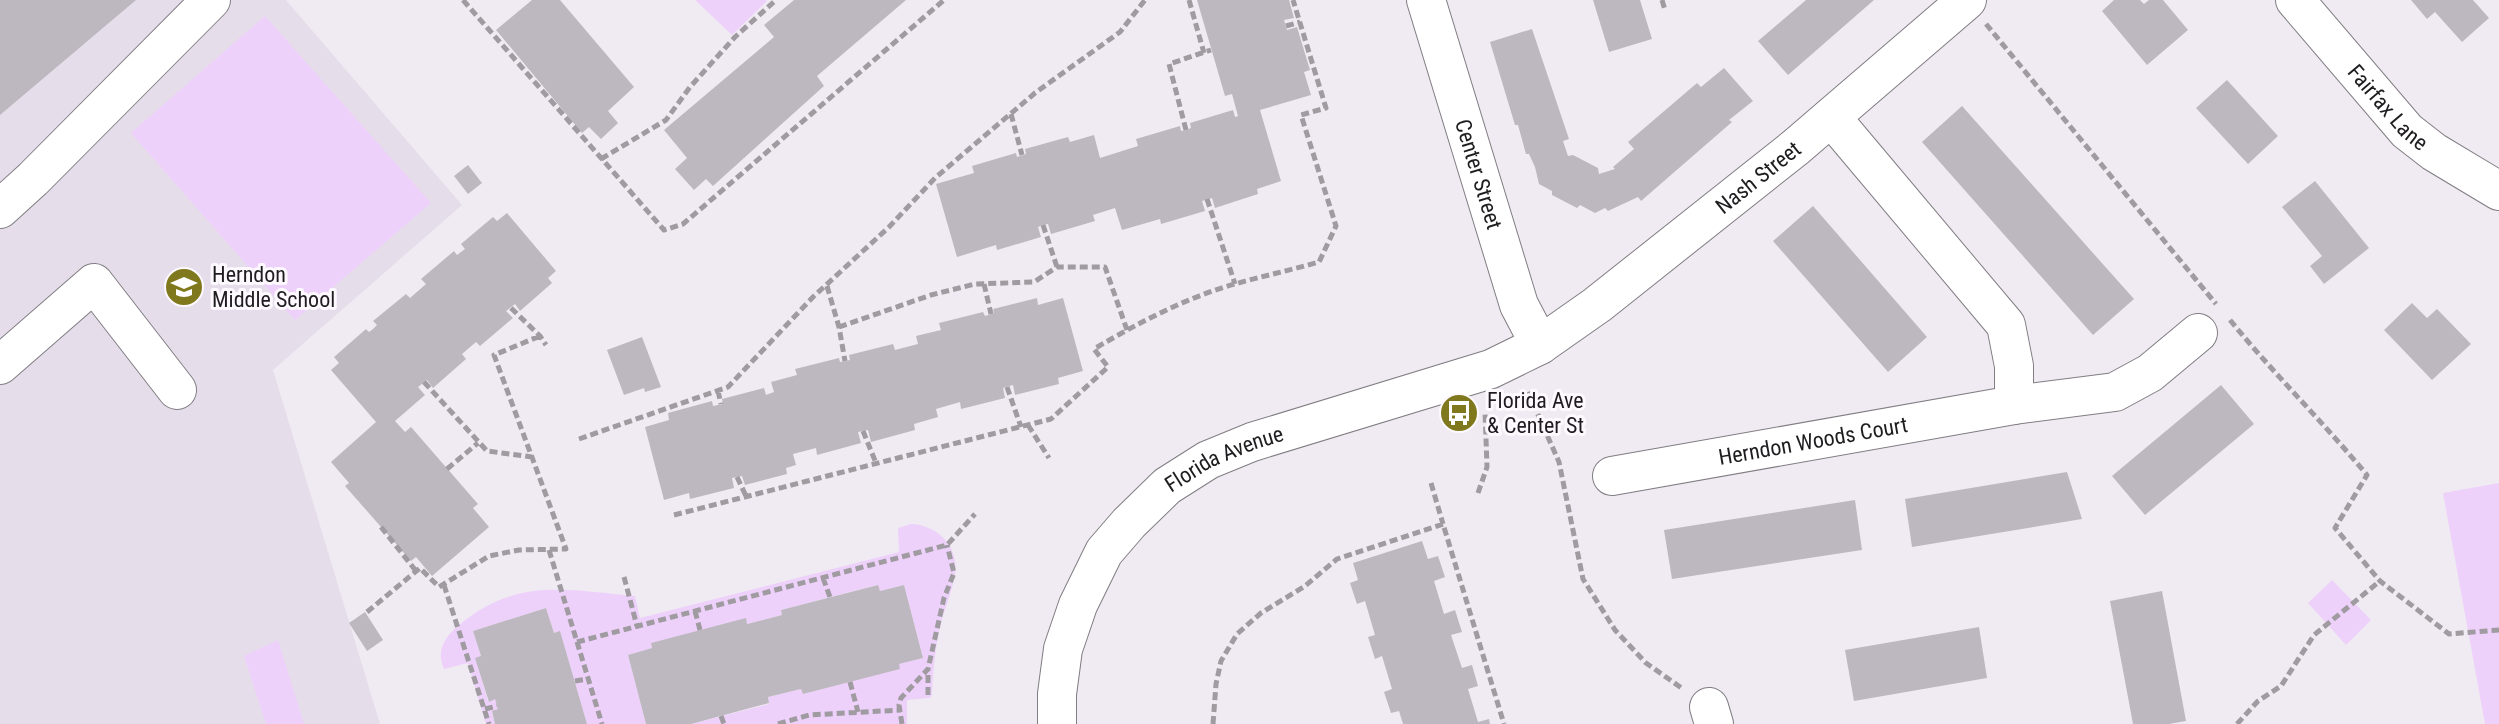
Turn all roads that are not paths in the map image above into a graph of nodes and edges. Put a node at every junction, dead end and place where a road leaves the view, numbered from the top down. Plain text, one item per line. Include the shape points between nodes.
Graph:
1 (211, 0) edge
2 (1426, 0) edge
3 (2295, 0) edge
4 (1973, 8) edge
5 (1831, 117) junction
6 (2499, 191) edge
7 (0, 209) edge
8 (2198, 333) dead end
9 (1540, 345) junction
10 (0, 365) edge
11 (177, 390) dead end
12 (2014, 405) junction
13 (1612, 476) dead end
14 (1057, 724) edge

1 - 7 street
2 - 9 street, Center Street via 1519,305
3 - 6 street, Fairfax Lane via 2407,131
4 - 5 street, Nash Street
5 - 9 street, Nash Street
5 - 12 street via 2006,325
8 - 12 street, Herndon Woods Court via 2150,373 2115,392
9 - 14 street, Florida Avenue via 1491,369 1252,442 1208,460 1167,486 1104,552 1078,605 1063,649
10 - 11 street via 94,283
12 - 13 street, Herndon Woods Court

